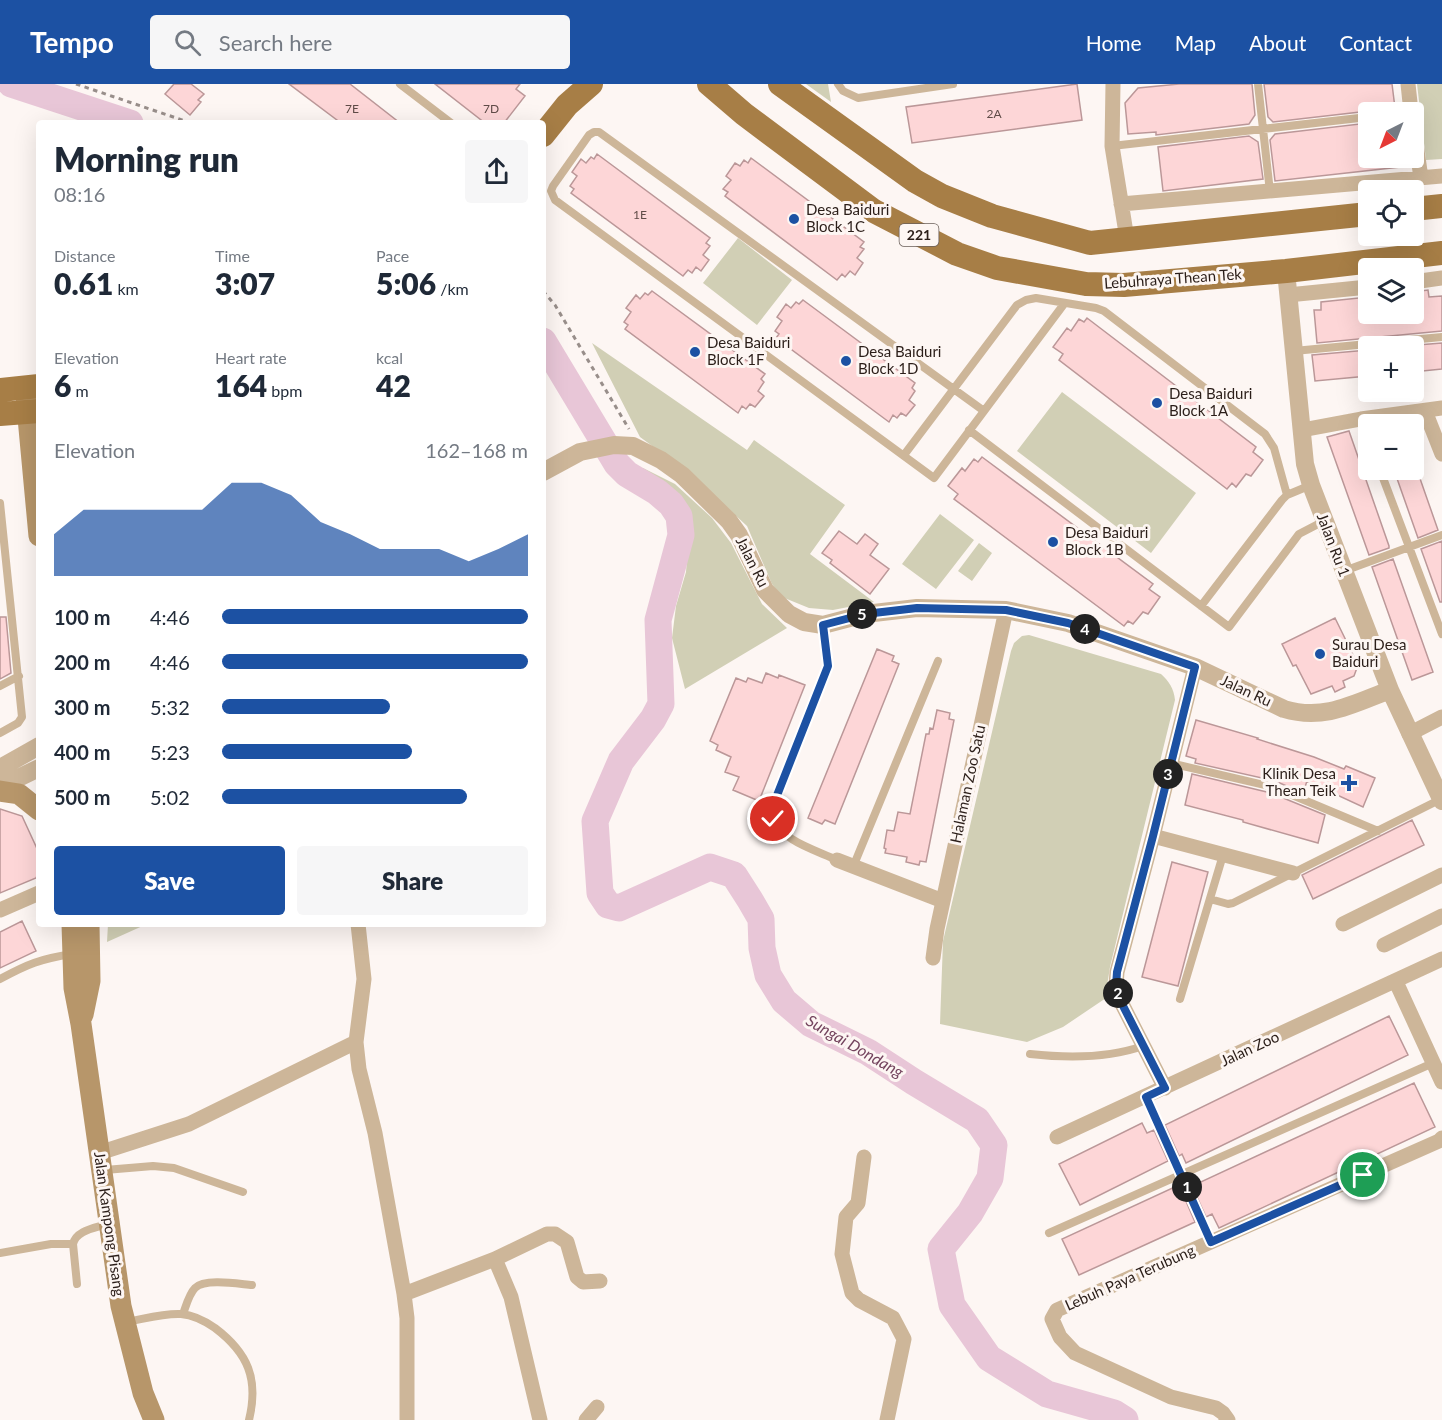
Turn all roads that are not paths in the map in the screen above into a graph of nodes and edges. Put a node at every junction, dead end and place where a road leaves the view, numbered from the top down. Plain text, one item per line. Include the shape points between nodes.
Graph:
1 (400, 84) edge
2 (591, 84) edge
3 (710, 84) edge
4 (780, 84) edge
5 (838, 84) edge
6 (953, 84) edge
7 (1113, 84) edge
8 (1258, 84) edge
9 (1408, 84) edge
10 (571, 94) edge
11 (1410, 102) edge
12 (1358, 118) edge
13 (447, 120) edge
14 (1263, 129) junction
15 (546, 131) edge
16 (1112, 146) junction
17 (1420, 168) edge
18 (1442, 176) edge
19 (1421, 178) junction
20 (1270, 192) junction
21 (1121, 204) junction
22 (1442, 206) edge
23 (1424, 208) edge
24 (1358, 215) edge
25 (1127, 239) junction
26 (1442, 252) edge
27 (1286, 272) junction
28 (1442, 278) edge
29 (1424, 280) edge
30 (1358, 287) edge
31 (1288, 295) junction
32 (1064, 304) junction
33 (1442, 337) edge
34 (1294, 351) junction
35 (32, 387) edge
36 (953, 389) junction
37 (0, 390) edge
38 (1442, 408) edge
39 (33, 411) edge
40 (984, 411) junction
41 (1425, 411) junction
42 (0, 414) edge
43 (1401, 414) edge
44 (1358, 420) edge
45 (969, 430) junction
46 (1302, 430) junction
47 (1442, 454) edge
48 (904, 455) junction
49 (546, 470) edge
50 (36, 474) edge
51 (1384, 480) edge
52 (1311, 484) junction
53 (1287, 495) junction
54 (0, 503) edge
55 (1324, 521) junction
56 (1442, 535) edge
57 (1410, 547) junction
58 (1343, 572) junction
59 (1201, 606) junction
60 (1006, 610) junction
61 (823, 625) junction
62 (1442, 634) edge
63 (938, 661) dead end
64 (1195, 667) junction
65 (19, 676) junction
66 (0, 686) edge
67 (1390, 690) junction
68 (1442, 717) edge
69 (0, 733) edge
70 (1409, 734) junction
71 (36, 748) edge
72 (1170, 763) junction
73 (0, 768) edge
74 (36, 770) edge
75 (0, 789) edge
76 (1442, 800) edge
77 (36, 808) edge
78 (1378, 831) junction
79 (1153, 836) junction
80 (1223, 855) junction
81 (837, 860) joint
82 (854, 867) junction
83 (1293, 873) junction
84 (1442, 876) edge
85 (36, 894) edge
86 (1210, 899) junction
87 (943, 901) junction
88 (0, 910) edge
89 (1442, 916) edge
90 (1343, 924) dead end
91 (72, 927) edge
92 (89, 927) edge
93 (358, 927) edge
94 (1383, 945) dead end
95 (74, 954) junction
96 (933, 958) dead end
97 (1442, 959) edge
98 (0, 980) edge
99 (1396, 982) junction
100 (1180, 999) dead end
101 (81, 1024) junction
102 (356, 1042) junction
103 (1143, 1046) junction
104 (1030, 1054) dead end
105 (1433, 1063) junction
106 (1442, 1082) edge
107 (1165, 1088) junction
108 (1146, 1097) junction
109 (1057, 1137) dead end
110 (1442, 1138) edge
111 (864, 1158) dead end
112 (100, 1161) junction
113 (1181, 1174) junction
114 (243, 1192) dead end
115 (109, 1224) junction
116 (1049, 1233) dead end
117 (1211, 1242) junction
118 (73, 1244) junction
119 (0, 1253) edge
120 (495, 1259) junction
121 (600, 1281) dead end
122 (77, 1284) dead end
123 (252, 1285) dead end
124 (404, 1294) junction
125 (183, 1314) junction
126 (125, 1322) junction
127 (597, 1407) dead end
128 (154, 1420) edge
129 (249, 1420) edge
130 (407, 1420) edge
131 (540, 1420) edge
132 (586, 1420) edge
133 (887, 1420) edge
134 (1228, 1420) edge

1 - 13 lane
2 - 10 main road
3 - 27 main road, Lebuhraya Thean Tek / 221 via 873,211 957,254 997,268 1086,284 1124,285
4 - 25 main road via 915,181 942,196 992,216 1090,243
5 - 6 lane via 858,98
7 - 16 street
8 - 14 lane
9 - 11 street
10 - 15 main road
12 - 14 lane
14 - 16 lane
14 - 20 lane
16 - 21 street
17 - 19 street
18 - 19 street
19 - 20 street
20 - 21 street
21 - 25 street
22 - 23 main road
24 - 25 main road
26 - 27 main road, Lebuhraya Thean Tek / 221
27 - 31 street, Jalan Ru 1
28 - 29 street
30 - 31 street
31 - 34 street, Jalan Ru 1
32 - 36 lane via 1036,298 1021,302
32 - 40 lane
32 - 53 lane via 1104,311 1265,434 1274,448
33 - 34 lane
34 - 46 street, Jalan Ru 1
35 - 37 main road
35 - 39 main road
36 - 40 lane
36 - 48 lane
36 - 48 lane via 599,132 589,135 553,186 555,200
38 - 41 street
39 - 42 main road
39 - 50 main road
40 - 45 lane
41 - 43 street
41 - 47 street
44 - 46 street
45 - 48 lane via 934,478
45 - 59 lane
46 - 52 street, Jalan Ru 1
49 - 61 street, Jalan Ru via 580,452 614,445 644,451 682,475 729,521 765,590 775,601 804,622
51 - 57 lane
52 - 53 lane
52 - 55 street, Jalan Ru 1
53 - 59 lane
54 - 65 lane
55 - 58 street, Jalan Ru 1
55 - 59 lane via 1299,534 1229,627
56 - 57 lane
57 - 58 lane
57 - 62 lane
58 - 67 street, Jalan Ru 1
60 - 61 street, Jalan Ru via 917,608 865,614
60 - 64 street, Jalan Ru via 1068,623
60 - 87 street, Halaman Zoo Satu
61 - 81 lane via 828,666 771,814 783,834
63 - 82 lane
64 - 67 street, Jalan Ru via 1298,713 1333,712
64 - 72 street
65 - 66 lane
65 - 69 lane via 22,717
67 - 70 street, Jalan Ru 1
68 - 70 street
70 - 76 street, Jalan Ru 1
71 - 73 street
72 - 78 lane via 1273,787
72 - 79 street
74 - 75 street
75 - 77 main road via 19,794
76 - 78 lane
78 - 83 lane
79 - 80 street
79 - 103 street via 1116,986
80 - 83 street
80 - 86 lane
81 - 82 street
82 - 87 street
83 - 86 lane via 1233,903
84 - 90 street
85 - 88 street
86 - 100 lane
87 - 96 street, Halaman Zoo Satu
89 - 94 street
91 - 95 main road, Jalan Kampong Pisang
92 - 101 main road, Jalan Kampong Pisang via 90,981
93 - 102 street via 364,979
95 - 98 lane via 30,963
95 - 101 main road, Jalan Kampong Pisang via 74,988
97 - 99 street, Jalan Zoo
99 - 105 street
99 - 107 street, Jalan Zoo
101 - 112 main road, Jalan Kampong Pisang
102 - 112 street via 189,1124
102 - 124 street
103 - 104 lane via 1125,1053
103 - 107 street
105 - 106 street
105 - 113 lane
107 - 108 street, Jalan Zoo
108 - 109 street, Jalan Zoo
108 - 113 lane
110 - 117 street, Lebuh Paya Terubung
111 - 133 street via 858,1203 846,1217 842,1254 852,1293 893,1318 904,1339
112 - 114 lane via 174,1168
112 - 115 main road, Jalan Kampong Pisang
113 - 116 lane
113 - 117 lane
115 - 118 lane via 81,1233
115 - 126 main road, Jalan Kampong Pisang
117 - 134 street, Lebuh Paya Terubung via 1057,1310 1052,1319 1060,1337 1075,1353 1171,1397 1216,1408
118 - 119 lane
118 - 122 lane
120 - 121 street via 547,1234 555,1234 567,1242 576,1277 583,1282
120 - 124 street
120 - 131 street via 511,1297
123 - 125 lane via 198,1285
124 - 130 street
125 - 126 lane
125 - 129 lane via 209,1324 239,1350 252,1381
126 - 128 main road, Jalan Kampong Pisang
127 - 132 street

